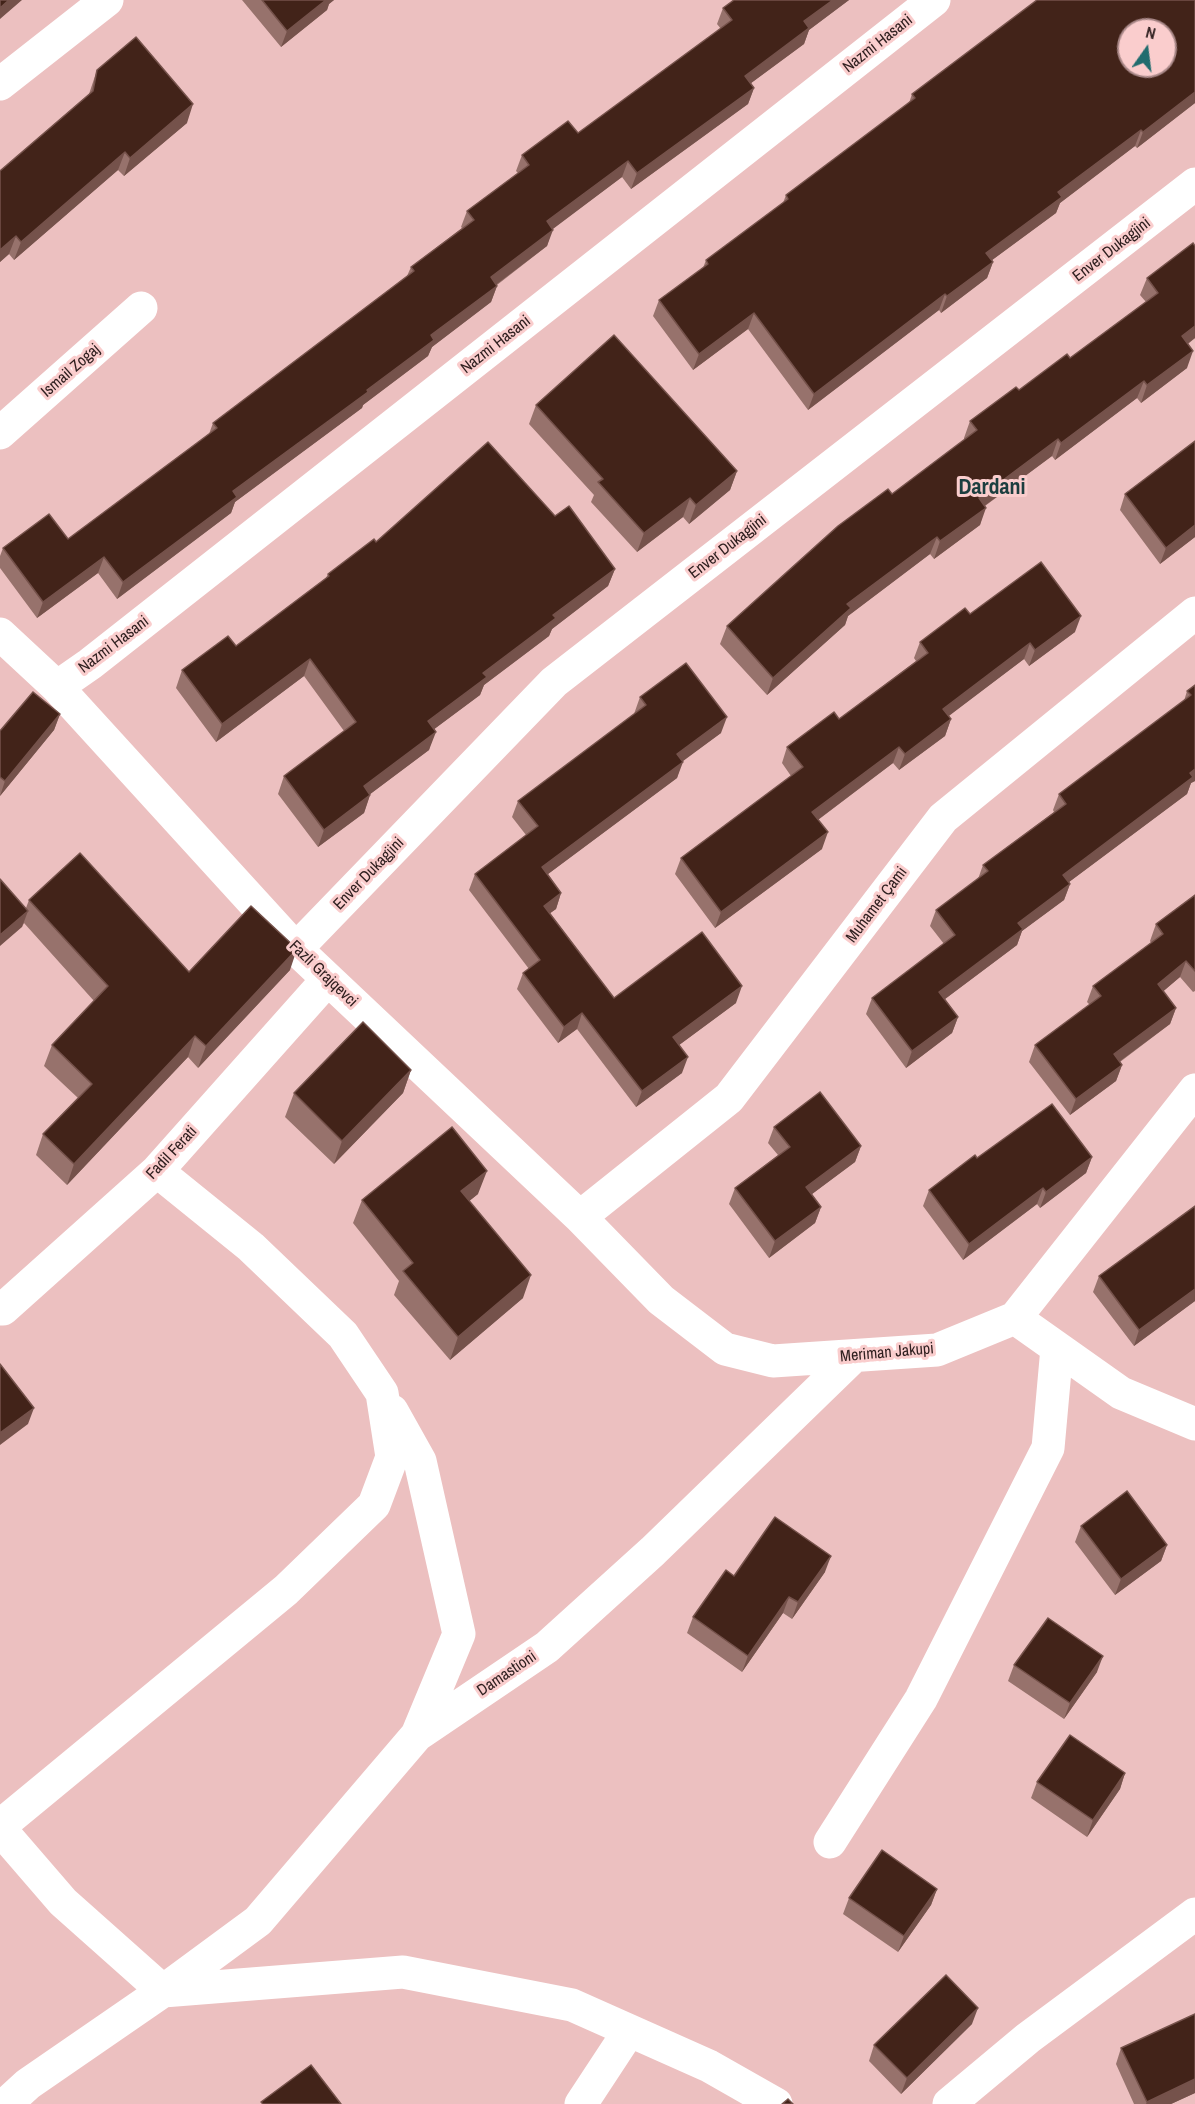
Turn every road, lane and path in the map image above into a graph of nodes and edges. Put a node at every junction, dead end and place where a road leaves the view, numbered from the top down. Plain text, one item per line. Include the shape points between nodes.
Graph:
1 (107, 0) edge
2 (934, 0) edge
3 (0, 84) edge
4 (1195, 184) edge
5 (141, 308) dead end
6 (0, 433) edge
7 (1195, 613) edge
8 (0, 634) edge
9 (57, 687) junction
10 (296, 950) junction
11 (328, 979) junction
12 (1195, 1090) edge
13 (157, 1171) junction
14 (580, 1217) junction
15 (661, 1300) joint
16 (0, 1309) edge
17 (1015, 1318) junction
18 (1057, 1348) junction
19 (854, 1356) junction
20 (382, 1393) junction
21 (1195, 1425) edge
22 (417, 1735) junction
23 (0, 1828) edge
24 (830, 1842) dead end
25 (1195, 1914) edge
26 (163, 1991) junction
27 (629, 2031) junction
28 (6, 2104) edge
29 (581, 2104) edge
30 (776, 2104) edge
31 (949, 2104) edge

1 - 3 street
2 - 9 street, Nazmi Hasani
4 - 10 street, Enver Dukagjini via 554,682
5 - 6 street, Ismail Zogaj
7 - 14 street, Muhamet Çami via 943,818 729,1098
8 - 9 street, Fazli Grajqevci
9 - 10 street, Fazli Grajqevci
10 - 11 street, Fazli Grajqevci
11 - 13 street, Fadil Ferati
11 - 14 street, Fazli Grajqevci
12 - 17 street, Meriman Jakupi
13 - 16 street, Fadil Ferati
13 - 20 street via 251,1247 343,1335
14 - 15 street, Fazli Grajqevci
15 - 19 street, Meriman Jakupi via 724,1349 774,1361
17 - 18 street
17 - 19 street, Meriman Jakupi via 937,1350
18 - 21 street via 1120,1393
18 - 24 street via 1048,1448 921,1699
19 - 22 street, Damastioni via 653,1551 547,1647
20 - 22 street via 420,1461 459,1634
20 - 23 street via 392,1457 374,1505 286,1590
22 - 26 street, Damastioni via 258,1920
23 - 26 street via 63,1902
25 - 31 street via 1028,2038
26 - 27 street via 403,1972 572,2005
26 - 28 street, Damastioni via 28,2084
27 - 29 street
27 - 30 street via 709,2066

